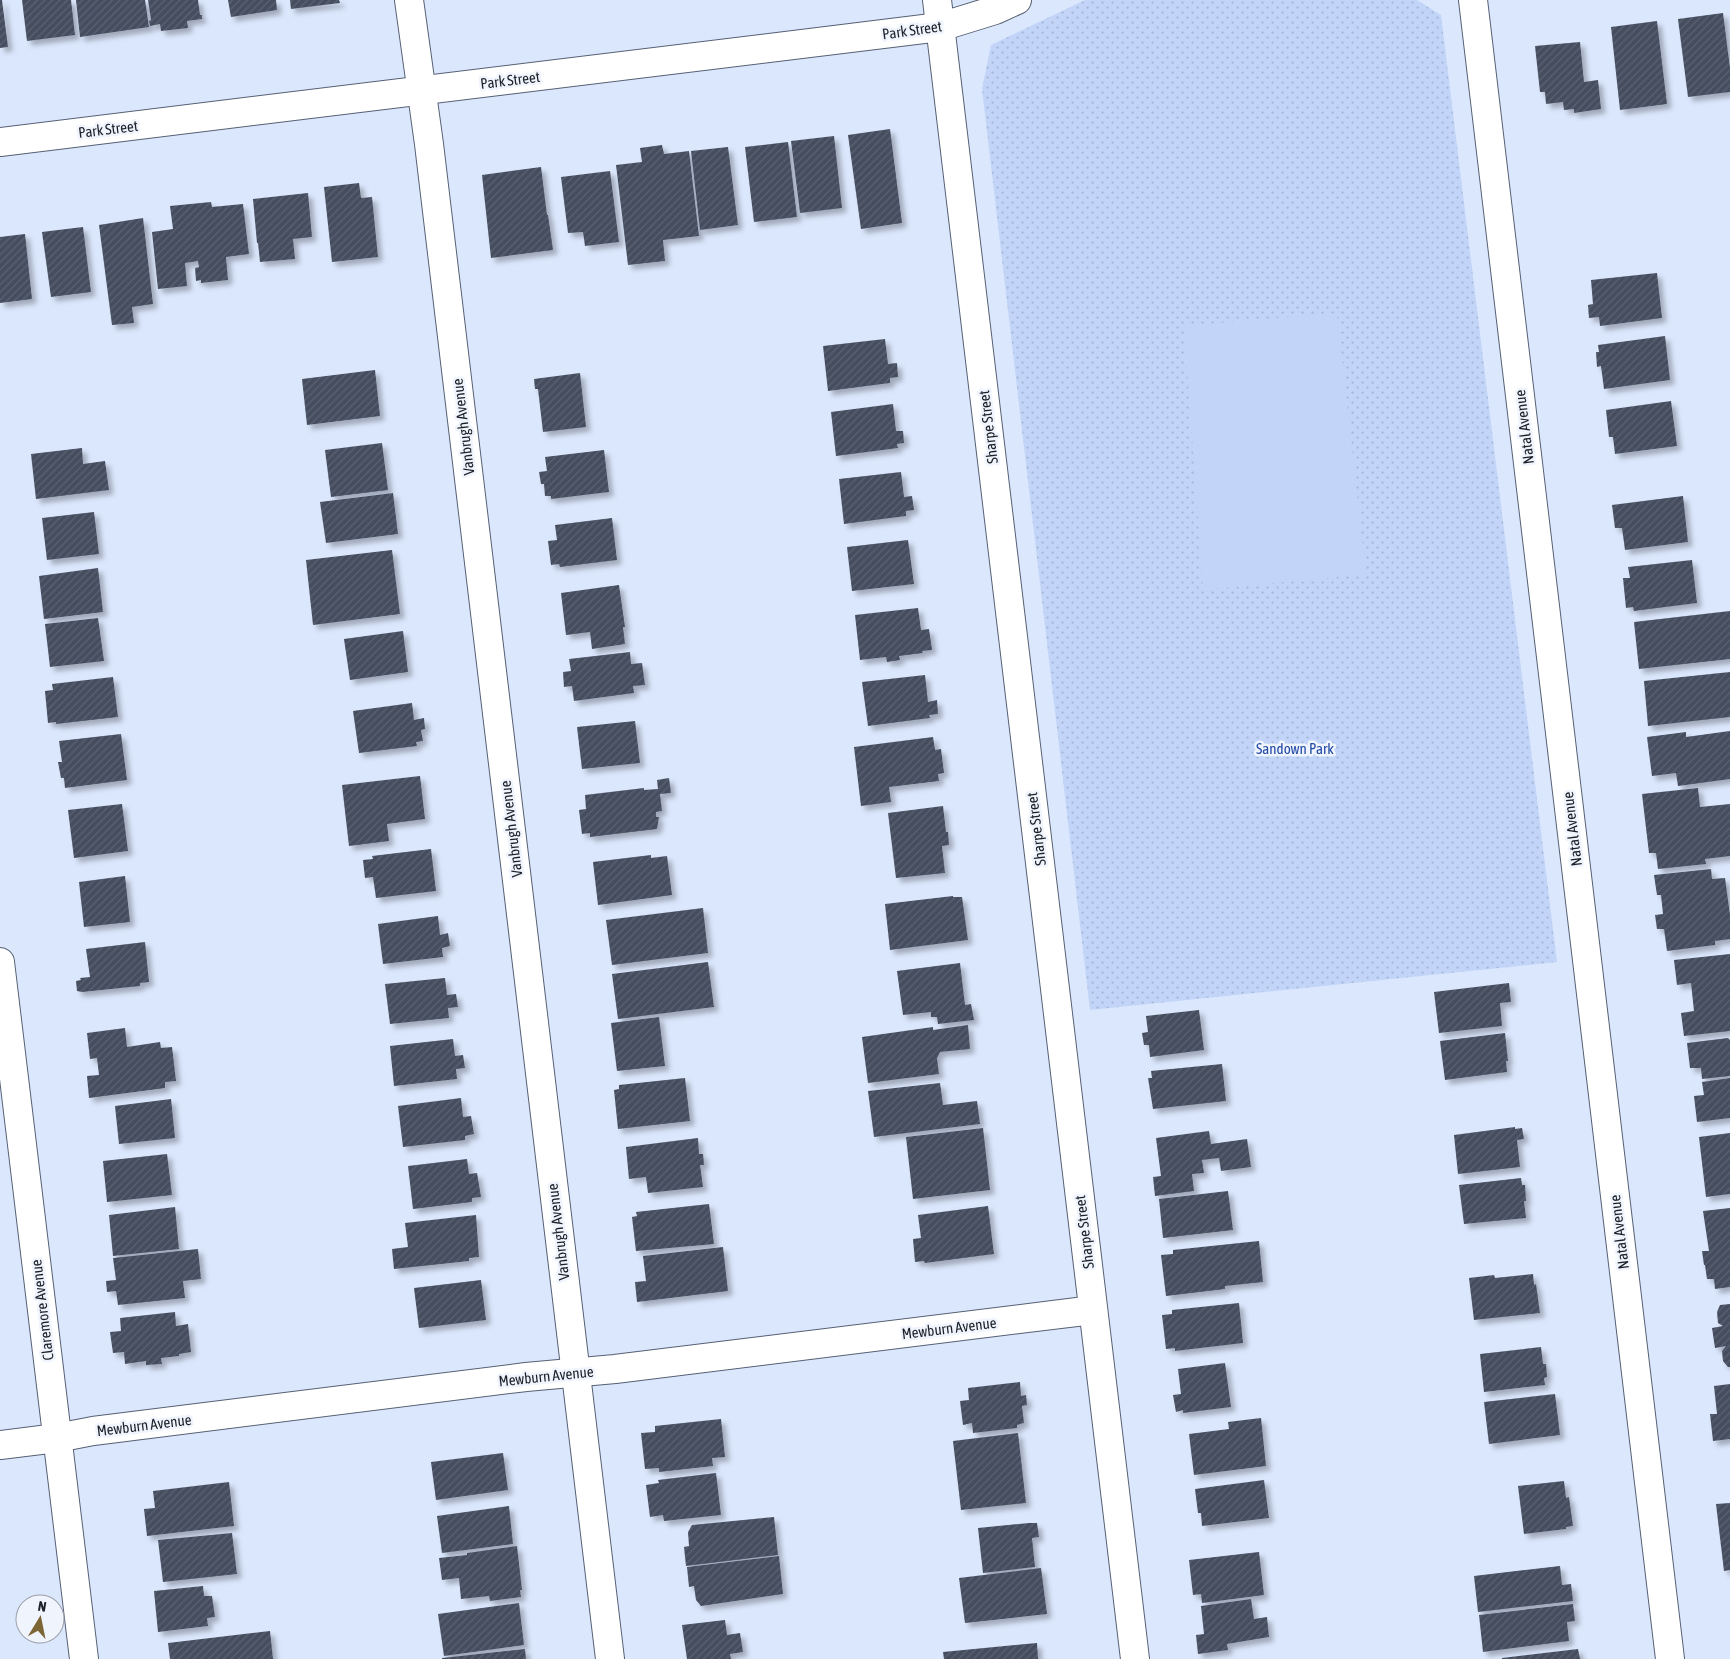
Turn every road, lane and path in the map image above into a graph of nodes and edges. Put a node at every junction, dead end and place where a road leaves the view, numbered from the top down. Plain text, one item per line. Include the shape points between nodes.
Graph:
1 (409, 0) edge
2 (937, 0) edge
3 (1016, 0) edge
4 (1474, 0) edge
5 (940, 27) junction
6 (422, 91) junction
7 (0, 142) edge
8 (0, 962) edge
9 (1093, 1310) junction
10 (575, 1373) junction
11 (57, 1438) junction
12 (0, 1445) edge
13 (84, 1659) edge
14 (610, 1659) edge
15 (1135, 1659) edge
16 (1670, 1659) edge

1 - 6 street, Vanbrugh Avenue
2 - 5 street, Sharpe Street
3 - 5 street, Park Street
4 - 16 street, Natal Avenue
5 - 6 street, Park Street
5 - 9 street, Sharpe Street
6 - 7 street, Park Street
6 - 10 street, Vanbrugh Avenue
8 - 11 street, Claremore Avenue
9 - 10 street, Mewburn Avenue
9 - 15 street, Sharpe Street
10 - 11 street, Mewburn Avenue via 123,1427
10 - 14 street, Vanbrugh Avenue
11 - 12 street, Mewburn Avenue
11 - 13 street, Claremore Avenue

